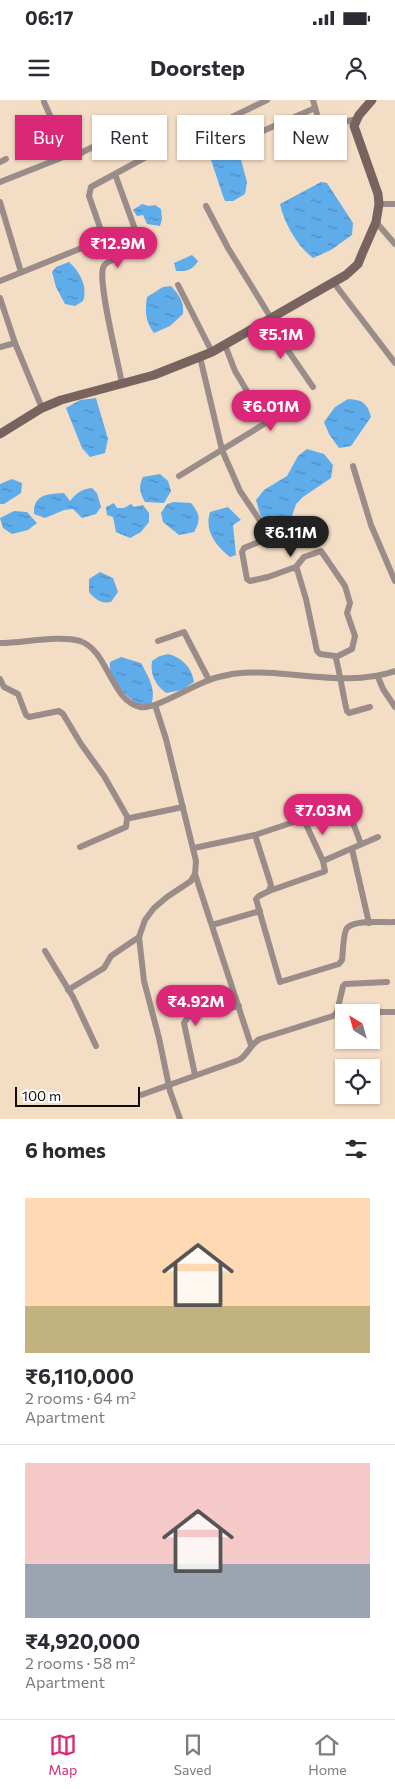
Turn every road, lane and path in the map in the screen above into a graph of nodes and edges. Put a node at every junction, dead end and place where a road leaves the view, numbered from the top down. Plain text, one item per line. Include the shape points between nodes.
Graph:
1 (268, 100) edge
2 (313, 100) edge
3 (372, 100) edge
4 (44, 102) dead end
5 (315, 108) junction
6 (50, 115) edge
7 (236, 115) edge
8 (356, 119) junction
9 (264, 130) edge
10 (58, 160) edge
11 (141, 160) edge
12 (115, 174) junction
13 (0, 182) edge
14 (0, 202) edge
15 (379, 204) junction
16 (395, 204) edge
17 (206, 206) dead end
18 (376, 222) junction
19 (395, 244) edge
20 (21, 272) junction
21 (0, 281) edge
22 (334, 283) junction
23 (178, 285) dead end
24 (0, 298) edge
25 (269, 319) junction
26 (15, 344) junction
27 (225, 345) junction
28 (0, 348) edge
29 (212, 352) junction
30 (200, 357) junction
31 (395, 362) edge
32 (122, 383) junction
33 (313, 387) dead end
34 (42, 408) junction
35 (0, 434) edge
36 (222, 450) junction
37 (353, 466) dead end
38 (179, 476) dead end
39 (295, 568) junction
40 (395, 581) edge
41 (158, 641) dead end
42 (0, 643) edge
43 (336, 657) junction
44 (395, 671) edge
45 (378, 677) junction
46 (339, 678) junction
47 (0, 679) edge
48 (209, 680) junction
49 (154, 705) junction
50 (370, 707) dead end
51 (395, 707) edge
52 (183, 807) junction
53 (128, 818) junction
54 (304, 820) junction
55 (255, 835) junction
56 (378, 837) dead end
57 (362, 844) junction
58 (80, 847) dead end
59 (194, 848) junction
60 (352, 849) junction
61 (323, 861) junction
62 (195, 874) junction
63 (269, 891) junction
64 (260, 911) junction
65 (395, 922) edge
66 (369, 923) junction
67 (212, 925) junction
68 (139, 937) junction
69 (45, 950) dead end
70 (387, 982) dead end
71 (68, 990) junction
72 (339, 1004) edge
73 (238, 1006) junction
74 (380, 1012) edge
75 (395, 1012) edge
76 (335, 1014) edge
77 (251, 1045) junction
78 (96, 1046) dead end
79 (195, 1076) junction
80 (169, 1085) junction
81 (141, 1095) dead end
82 (180, 1119) edge

1 - 7 street
2 - 5 street
3 - 8 street
4 - 6 street
5 - 8 street via 324,126
5 - 9 street
8 - 15 street via 356,136
10 - 13 street
11 - 12 street
12 - 20 street via 91,187 88,194 104,239
12 - 32 street via 136,232 122,241 122,256 106,263 103,270
14 - 20 street
15 - 16 street
15 - 18 street
17 - 25 street
18 - 19 street
18 - 22 street via 358,264
20 - 21 street
22 - 25 street
22 - 31 street
23 - 29 street
24 - 26 street
25 - 27 street
25 - 33 street
26 - 28 street
26 - 34 street
27 - 29 street
27 - 36 street via 235,371 265,421
29 - 30 street
30 - 32 street via 154,375
30 - 36 street
32 - 34 street
34 - 35 street
36 - 38 street
36 - 39 street via 240,491 271,536 244,548 247,579 268,577
37 - 40 street via 371,525
39 - 43 street via 303,584 317,651
39 - 43 street via 304,557 321,551 345,586 354,644 350,651
41 - 48 street via 184,632
42 - 49 street via 60,639 80,642 98,657 126,699 140,707
43 - 46 street
44 - 45 street
45 - 46 street
45 - 51 street
46 - 48 street via 278,673 234,674
46 - 50 street via 348,713
47 - 53 street via 4,687 18,694 29,717 63,714
48 - 49 street
49 - 52 street
52 - 53 street
52 - 59 street
53 - 58 street via 126,827
54 - 55 street
54 - 57 street via 346,806
54 - 61 street
55 - 59 street
55 - 63 street
56 - 57 street
57 - 60 street
59 - 62 street
60 - 61 street
60 - 66 street
61 - 63 street via 325,871
62 - 67 street
62 - 68 street via 186,885 154,908
63 - 64 street via 257,897
64 - 66 street via 281,982 339,964 347,928
64 - 67 street
65 - 66 street
67 - 73 street
68 - 71 street via 111,956 104,968
68 - 80 street via 144,981
69 - 71 street
70 - 72 street via 344,984
71 - 78 street
73 - 77 street
73 - 79 street via 185,1020
74 - 75 street
76 - 77 street via 260,1039
77 - 79 street via 241,1059
79 - 80 street
80 - 81 street
80 - 82 street

